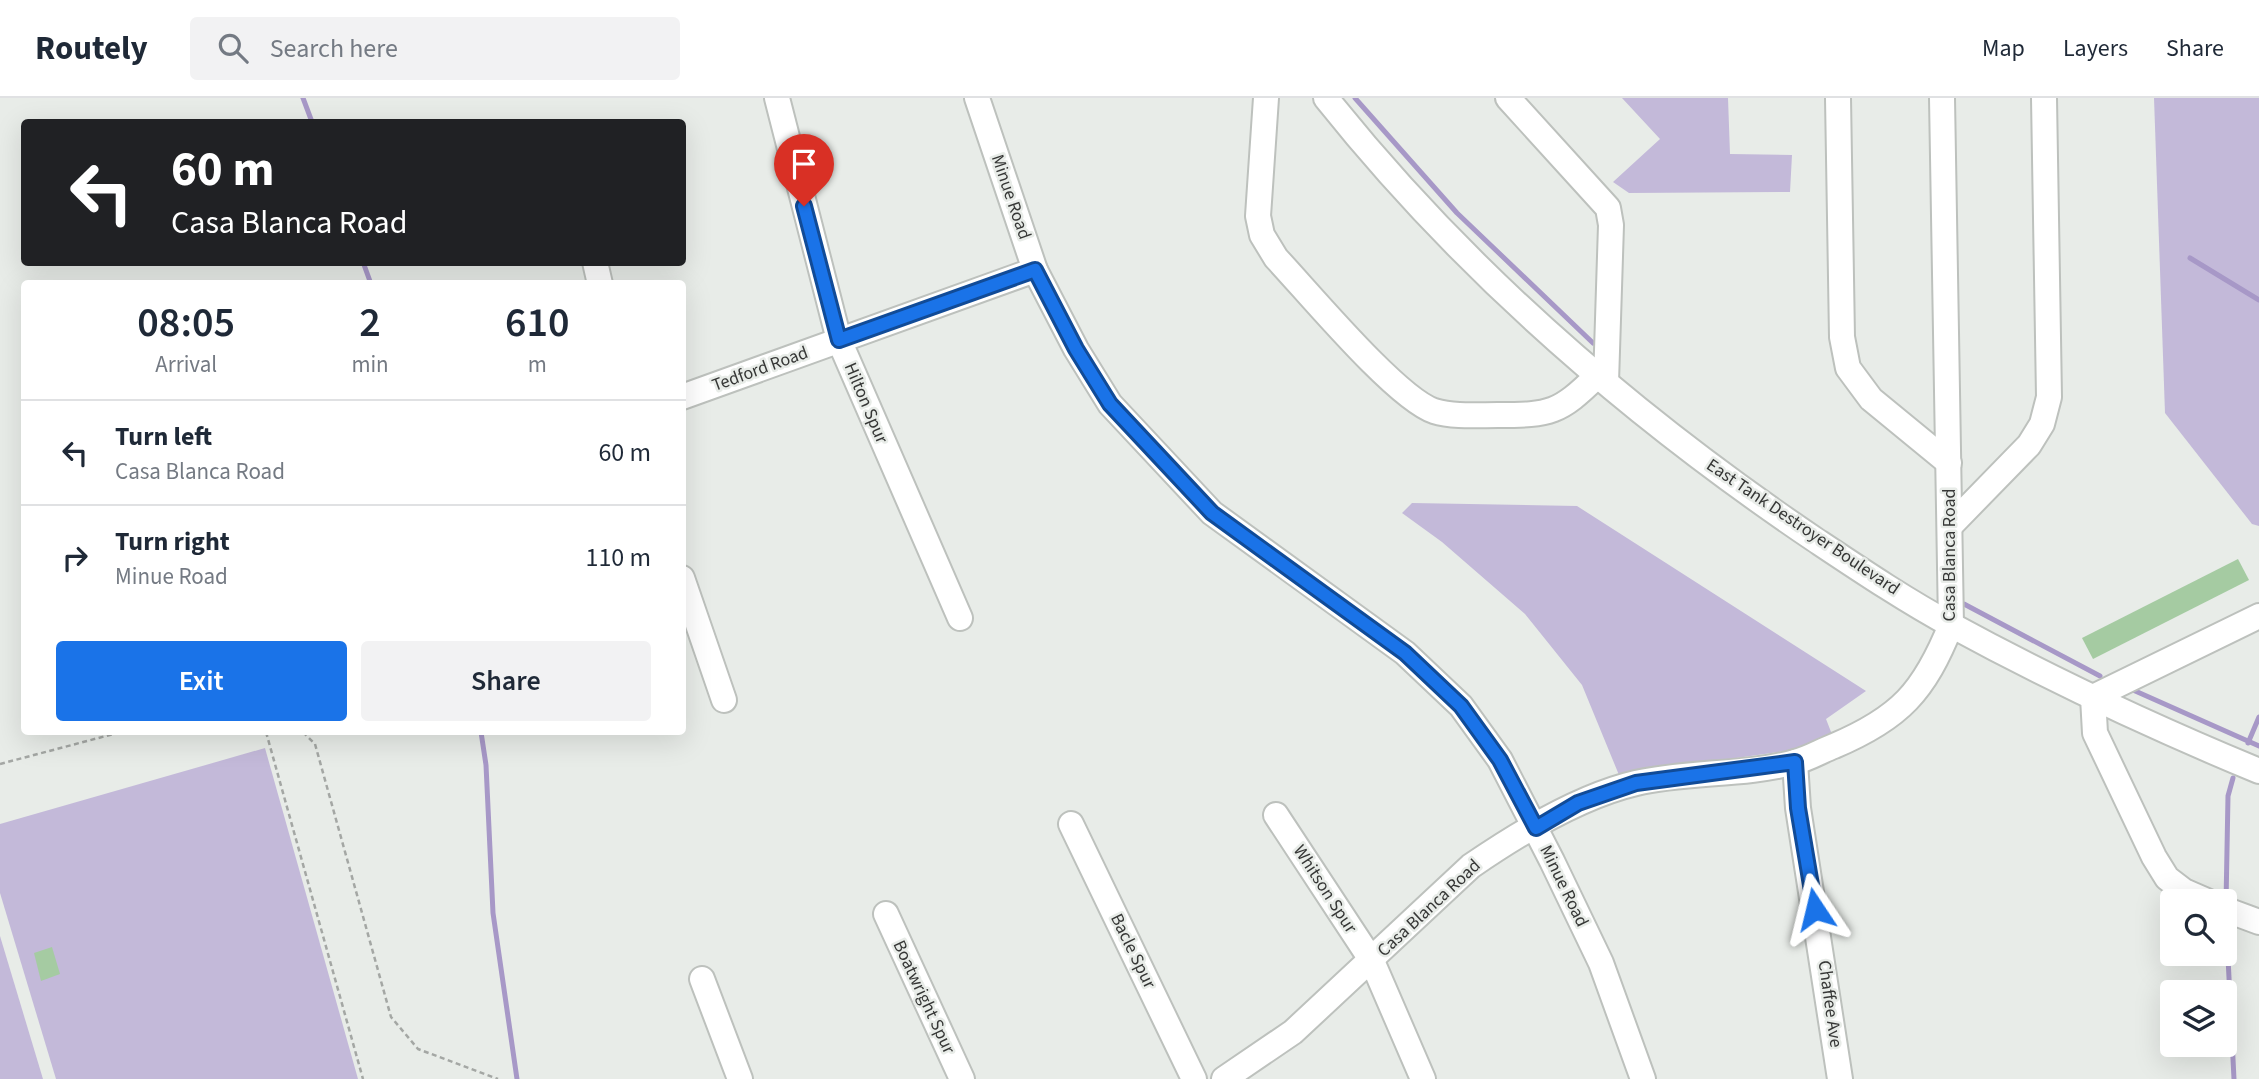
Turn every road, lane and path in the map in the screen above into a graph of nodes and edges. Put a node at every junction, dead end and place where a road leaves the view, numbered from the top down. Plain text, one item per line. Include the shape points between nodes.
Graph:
1 (777, 98) edge
2 (976, 98) edge
3 (1266, 98) edge
4 (1326, 98) edge
5 (1508, 98) edge
6 (1838, 98) edge
7 (1942, 98) edge
8 (2044, 98) edge
9 (1035, 270) junction
10 (839, 340) junction
11 (1602, 379) junction
12 (686, 396) edge
13 (1949, 463) junction
14 (1950, 526) junction
15 (686, 590) edge
16 (2259, 616) edge
17 (960, 618) dead end
18 (1951, 625) junction
19 (2093, 697) junction
20 (724, 700) dead end
21 (110, 735) edge
22 (267, 735) edge
23 (306, 735) edge
24 (1795, 762) junction
25 (0, 764) edge
26 (2259, 771) edge
27 (1276, 815) dead end
28 (1071, 824) dead end
29 (1536, 828) junction
30 (2182, 889) edge
31 (2237, 913) edge
32 (886, 914) dead end
33 (2254, 920) edge
34 (1373, 961) junction
35 (702, 979) dead end
36 (363, 1079) edge
37 (498, 1079) edge
38 (740, 1079) edge
39 (962, 1079) edge
40 (1194, 1079) edge
41 (1224, 1079) edge
42 (1423, 1079) edge
43 (1643, 1079) edge
44 (1840, 1079) edge

1 - 10 street, Hilton Spur
2 - 9 street, Minue Road
3 - 11 street via 1258,216 1262,235 1276,258 1402,391 1433,411 1534,415 1569,403
4 - 11 street, East Tank Destroyer Boulevard via 1463,253
5 - 11 street via 1608,208 1611,238
6 - 13 street via 1842,337 1848,368 1871,399
7 - 13 street, Casa Blanca Road
8 - 14 street via 2049,397 2042,424 2029,445
9 - 10 street, Tedford Road
9 - 29 street, Minue Road via 1110,404 1212,513 1405,653 1461,706 1500,760
10 - 12 street, Tedford Road
10 - 17 street, Hilton Spur
11 - 18 street, East Tank Destroyer Boulevard via 1738,488
13 - 14 street, Casa Blanca Road
14 - 18 street, Casa Blanca Road
15 - 20 street
16 - 19 street
18 - 19 street, East Tank Destroyer Boulevard
18 - 24 street, Casa Blanca Road via 1917,692 1874,729
19 - 26 street, East Tank Destroyer Boulevard
19 - 30 street via 2095,733 2154,858
21 - 25 path
22 - 36 path
23 - 37 path via 315,744 391,1017 418,1049
24 - 29 street, Casa Blanca Road via 1636,783 1578,803
24 - 44 street, Chaffee Ave
27 - 34 street, Whitson Spur
28 - 40 street, Bacle Spur
29 - 34 street, Casa Blanca Road via 1471,866
29 - 43 street, Minue Road via 1601,963
31 - 33 street
32 - 39 street, Boatwright Spur
34 - 41 street, Casa Blanca Road via 1293,1032
34 - 42 street, Whitson Spur
35 - 38 street

